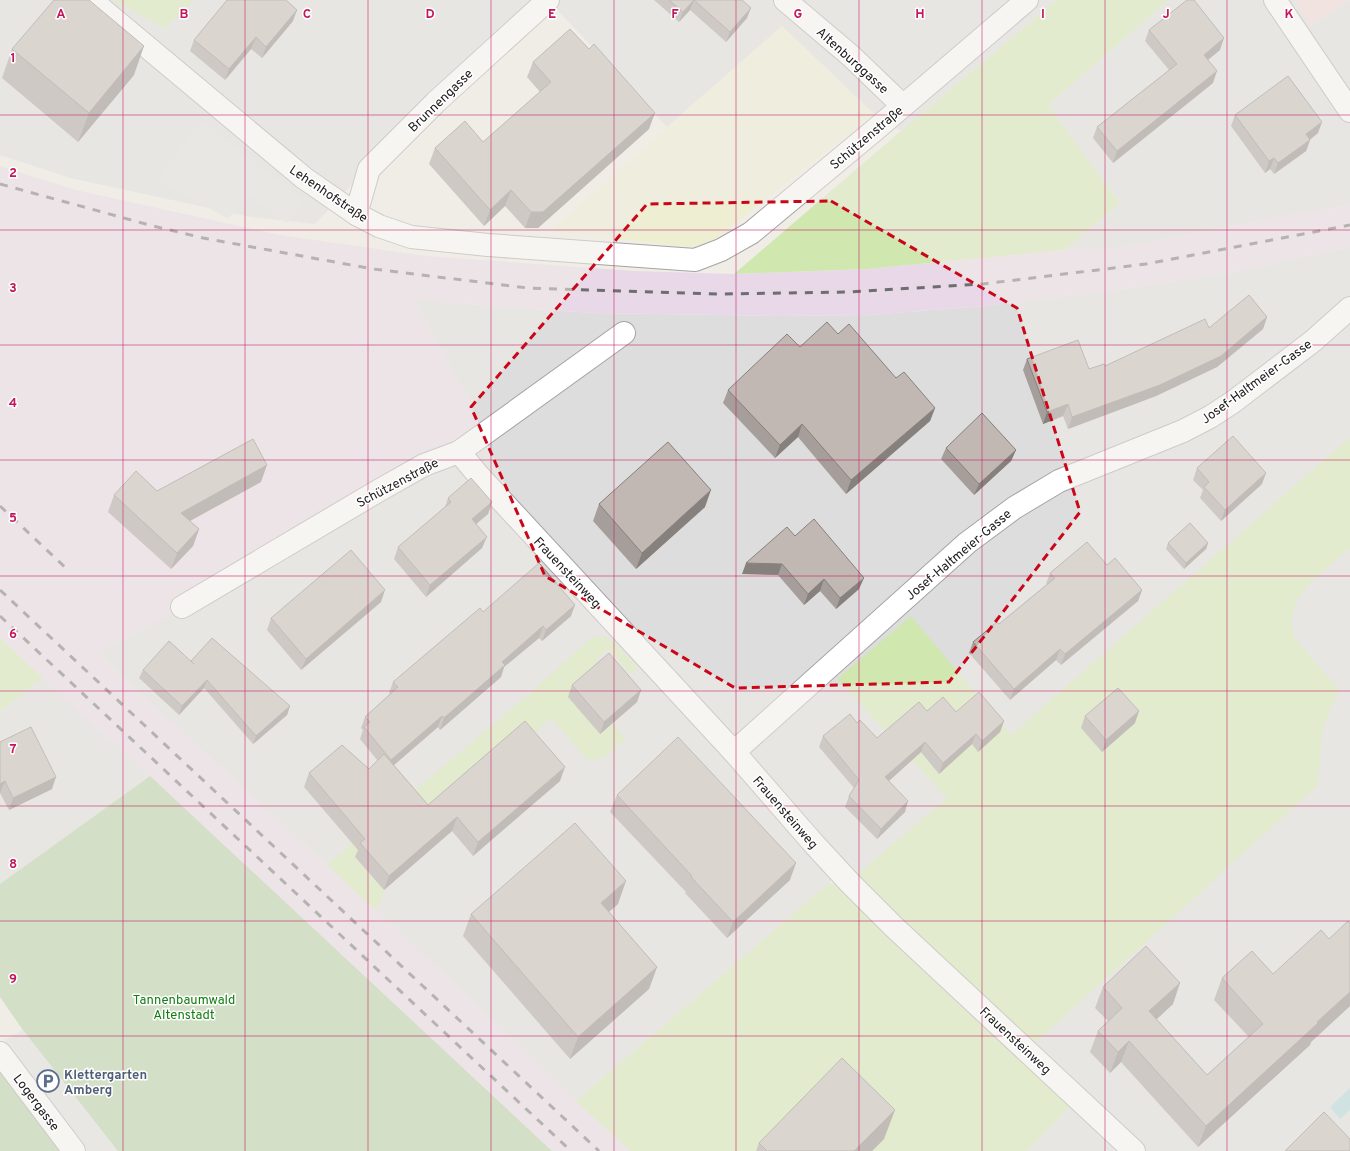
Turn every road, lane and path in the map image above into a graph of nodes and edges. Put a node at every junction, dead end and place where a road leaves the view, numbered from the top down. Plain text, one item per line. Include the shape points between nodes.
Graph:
1 (91, 0) edge
2 (548, 0) edge
3 (785, 0) edge
4 (1027, 0) edge
5 (1275, 0) edge
6 (903, 106) junction
7 (1350, 111) edge
8 (356, 214) junction
9 (695, 260) joint
10 (1350, 308) edge
11 (624, 333) dead end
12 (459, 452) junction
13 (182, 607) dead end
14 (734, 752) junction
15 (0, 1053) edge
16 (74, 1151) edge
17 (1134, 1151) edge

1 - 8 street, Lehenhofstraße via 304,178
2 - 8 street, Brunnengasse via 436,102 369,169
3 - 6 street, Altenburggasse via 851,56
4 - 6 street, Schützenstraße
5 - 7 street
6 - 9 street, Schützenstraße via 752,233 721,250
8 - 9 street, Lehenhofstraße via 379,226 411,237
10 - 14 street, Josef-Haltmeier-Gasse via 1313,341 1210,417 1183,431 1059,481 1014,508 967,543
11 - 12 street, Schützenstraße
12 - 13 street, Schützenstraße via 424,465
12 - 14 street, Frauensteinweg
14 - 17 street, Frauensteinweg via 814,844 894,927
15 - 16 street, Logergasse

